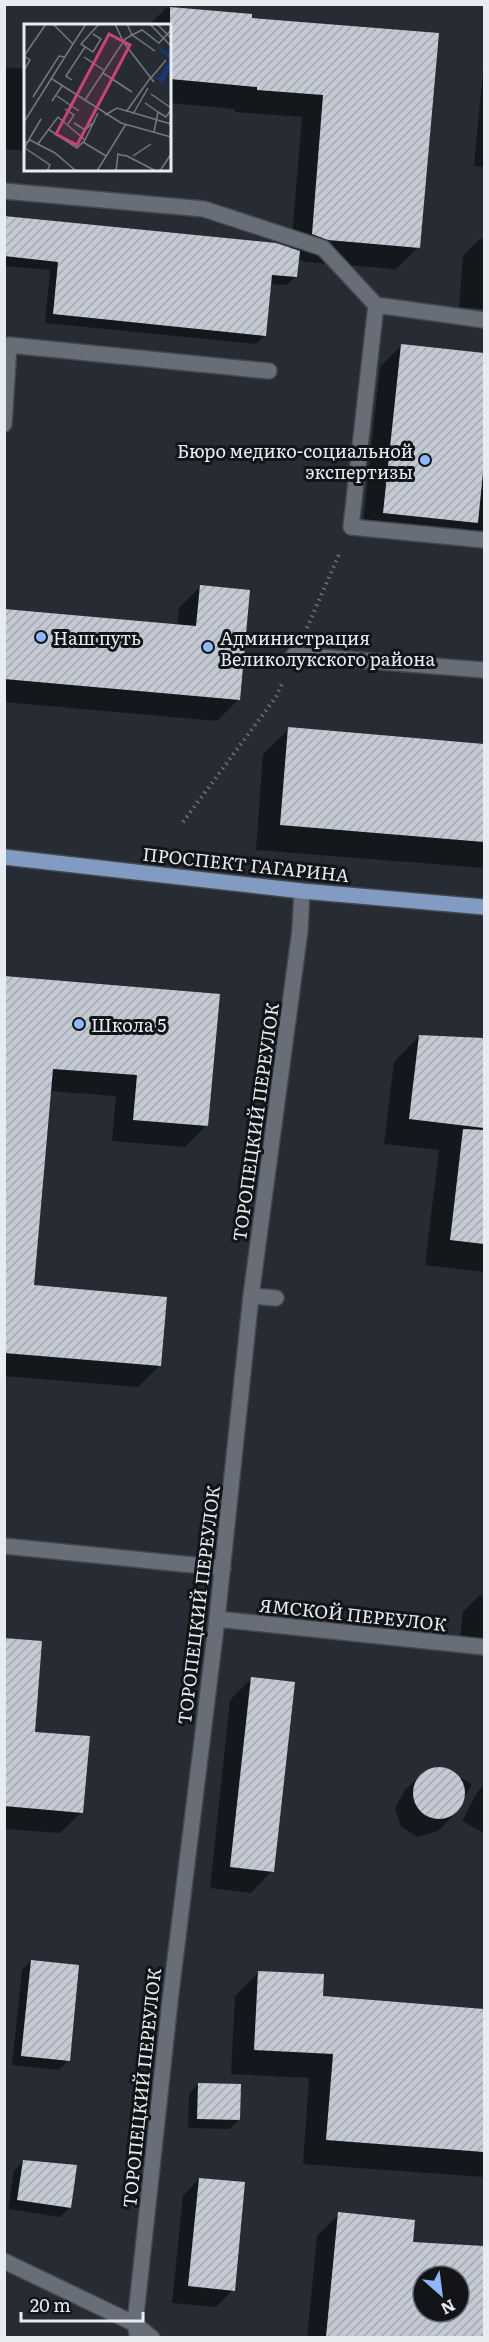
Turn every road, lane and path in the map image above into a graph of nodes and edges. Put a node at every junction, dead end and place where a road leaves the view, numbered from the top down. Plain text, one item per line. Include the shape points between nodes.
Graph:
1 (4, 191) edge
2 (376, 305) junction
3 (484, 320) edge
4 (269, 371) dead end
5 (4, 424) edge
6 (484, 540) edge
7 (294, 655) dead end
8 (484, 670) edge
9 (4, 857) edge
10 (302, 891) junction
11 (484, 907) edge
12 (251, 1296) junction
13 (276, 1298) dead end
14 (4, 1546) edge
15 (223, 1568) junction
16 (217, 1619) junction
17 (484, 1647) edge
18 (4, 2261) edge
19 (136, 2331) edge
20 (152, 2337) edge

1 - 2 street via 204,209 323,248
2 - 3 street
2 - 6 street via 351,527
4 - 5 street via 9,345
7 - 8 street
9 - 10 main road, ПРОСПЕКТ ГАГАРИНА
10 - 11 main road, ПРОСПЕКТ ГАГАРИНА
10 - 12 street, ТОРОПЕЦКИЙ ПЕРЕУЛОК
12 - 13 street
12 - 15 street, ТОРОПЕЦКИЙ ПЕРЕУЛОК
14 - 15 street
15 - 16 street, ТОРОПЕЦКИЙ ПЕРЕУЛОК
16 - 17 street, ЯМСКОЙ ПЕРЕУЛОК
16 - 19 street, ТОРОПЕЦКИЙ ПЕРЕУЛОК via 169,2012
18 - 19 street
19 - 20 street

